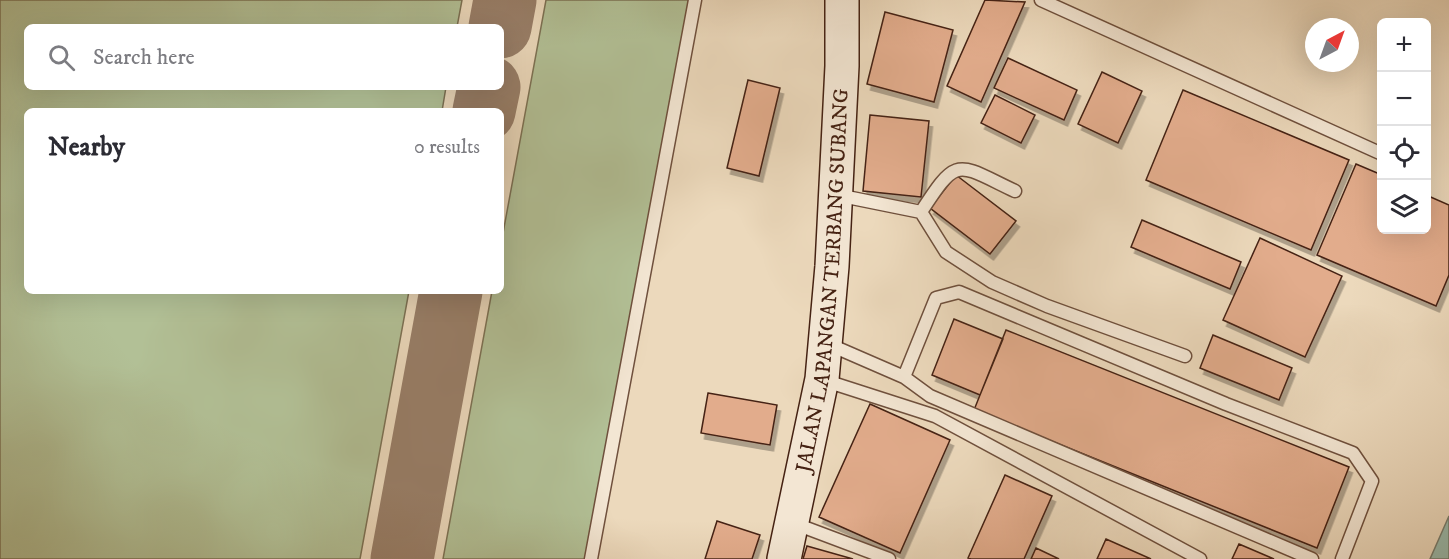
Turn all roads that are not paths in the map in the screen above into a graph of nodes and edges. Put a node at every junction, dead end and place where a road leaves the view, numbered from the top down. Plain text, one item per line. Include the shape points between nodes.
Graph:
1 (694, 0) edge
2 (842, 0) edge
3 (1041, 0) edge
4 (1377, 152) edge
5 (1014, 191) dead end
6 (835, 195) junction
7 (921, 212) junction
8 (826, 343) junction
9 (1185, 356) dead end
10 (904, 377) junction
11 (822, 379) junction
12 (792, 523) junction
13 (591, 559) edge
14 (784, 559) edge
15 (890, 559) edge
16 (1200, 559) edge
17 (1312, 559) edge
18 (1342, 559) edge

1 - 13 lane
2 - 6 street, JALAN LAPANGAN TERBANG SUBANG
3 - 4 lane
5 - 7 lane via 965,167 954,169 943,178
6 - 7 lane
6 - 8 street, JALAN LAPANGAN TERBANG SUBANG
7 - 9 lane via 946,252 992,282
8 - 10 lane
8 - 11 street, JALAN LAPANGAN TERBANG SUBANG
10 - 17 lane via 930,396
10 - 18 lane via 936,298 959,292 1353,453 1372,481
11 - 12 street, JALAN LAPANGAN TERBANG SUBANG
11 - 16 lane via 934,416
12 - 14 street, JALAN LAPANGAN TERBANG SUBANG
12 - 15 lane

